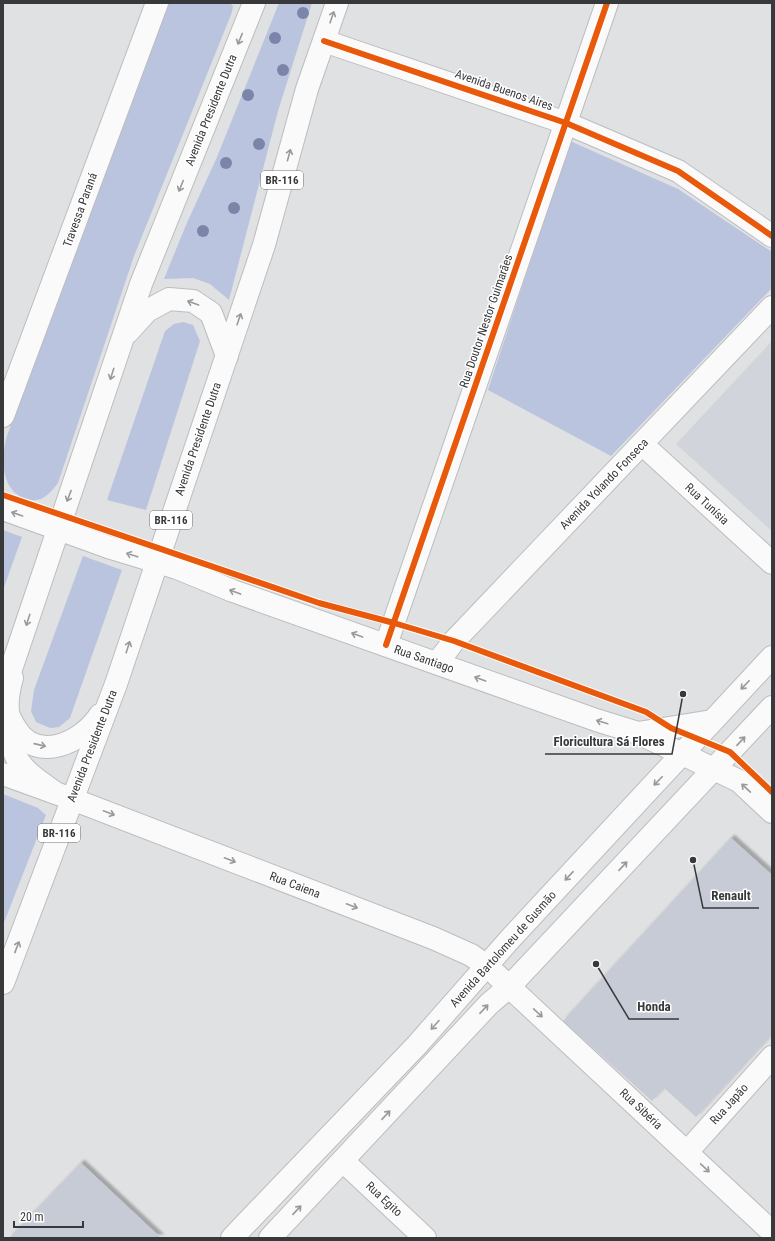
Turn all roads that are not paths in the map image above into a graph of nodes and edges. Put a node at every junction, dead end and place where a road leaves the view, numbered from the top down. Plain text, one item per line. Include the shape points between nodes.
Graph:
1 (157, 3) edge
2 (254, 3) edge
3 (337, 3) edge
4 (607, 3) edge
5 (324, 41) junction
6 (566, 123) junction
7 (772, 236) edge
8 (772, 307) edge
9 (124, 337) junction
10 (227, 356) junction
11 (3, 416) edge
12 (642, 444) junction
13 (3, 509) edge
14 (58, 528) junction
15 (156, 562) junction
16 (772, 563) edge
17 (386, 646) junction
18 (772, 657) edge
19 (437, 663) junction
20 (116, 684) junction
21 (6, 703) edge
22 (770, 714) edge
23 (712, 721) junction
24 (638, 733) junction
25 (684, 754) junction
26 (3, 774) edge
27 (710, 774) junction
28 (63, 796) junction
29 (772, 812) edge
30 (487, 966) junction
31 (3, 983) edge
32 (509, 986) junction
33 (772, 1057) edge
34 (687, 1152) junction
35 (343, 1161) junction
36 (772, 1232) edge
37 (232, 1238) edge
38 (270, 1238) edge
39 (425, 1238) edge

1 - 11 main road, Travessa Paraná
2 -> 9 main road, Avenida Presidente Dutra via 141,284
5 -> 3 main road, Avenida Presidente Dutra / BR-116
4 - 6 main road, Rua Doutor Nestor Guimarães
5 - 6 main road, Avenida Buenos Aires
10 -> 5 main road, Avenida Presidente Dutra / BR-116 via 264,245 307,89
6 - 7 main road, Avenida Buenos Aires via 678,171
6 - 17 main road, Rua Doutor Nestor Guimarães
8 - 12 main road, Avenida Yolando Fonseca
10 -> 9 main road via 211,313 193,301 169,299 148,311
9 -> 14 main road, Avenida Presidente Dutra
10 - 15 main road, Avenida Presidente Dutra / BR-116
12 - 16 main road, Rua Tunísia
12 - 19 main road, Avenida Yolando Fonseca via 454,641
14 -> 13 main road, Rua Santiago
15 -> 14 main road, Rua Santiago
14 -> 21 main road, Avenida Presidente Dutra via 17,653
17 -> 15 main road, Rua Santiago
20 -> 15 main road, Avenida Presidente Dutra / BR-116
17 - 19 main road, Rua Santiago
18 -> 23 main road, Avenida Bartolomeu de Gusmão
24 -> 19 main road, Rua Santiago
21 -> 20 main road via 19,735 28,742 41,747 64,745 76,739 96,722
20 - 28 main road, Avenida Presidente Dutra / BR-116
21 - 28 main road, Avenida Presidente Dutra via 14,755 22,768
27 -> 22 main road
23 - 24 main road
23 - 25 main road, Avenida Bartolomeu de Gusmão
24 - 25 main road, Rua Santiago
25 - 27 main road, Rua Santiago
25 -> 30 main road, Avenida Bartolomeu de Gusmão
26 - 28 main road
29 -> 27 main road, Rua Santiago via 739,781
32 -> 27 main road
28 -> 30 main road, Rua Caiena via 433,938 471,955
31 -> 28 main road, Avenida Presidente Dutra / BR-116
30 - 32 main road, Rua Caiena
30 -> 37 main road, Avenida Bartolomeu de Gusmão via 417,1045
32 -> 34 main road, Rua Sibéria
35 -> 32 main road via 489,1004
33 - 34 main road, Rua Japão
34 -> 36 main road, Rua Sibéria
38 -> 35 main road
35 - 39 main road, Rua Egito

